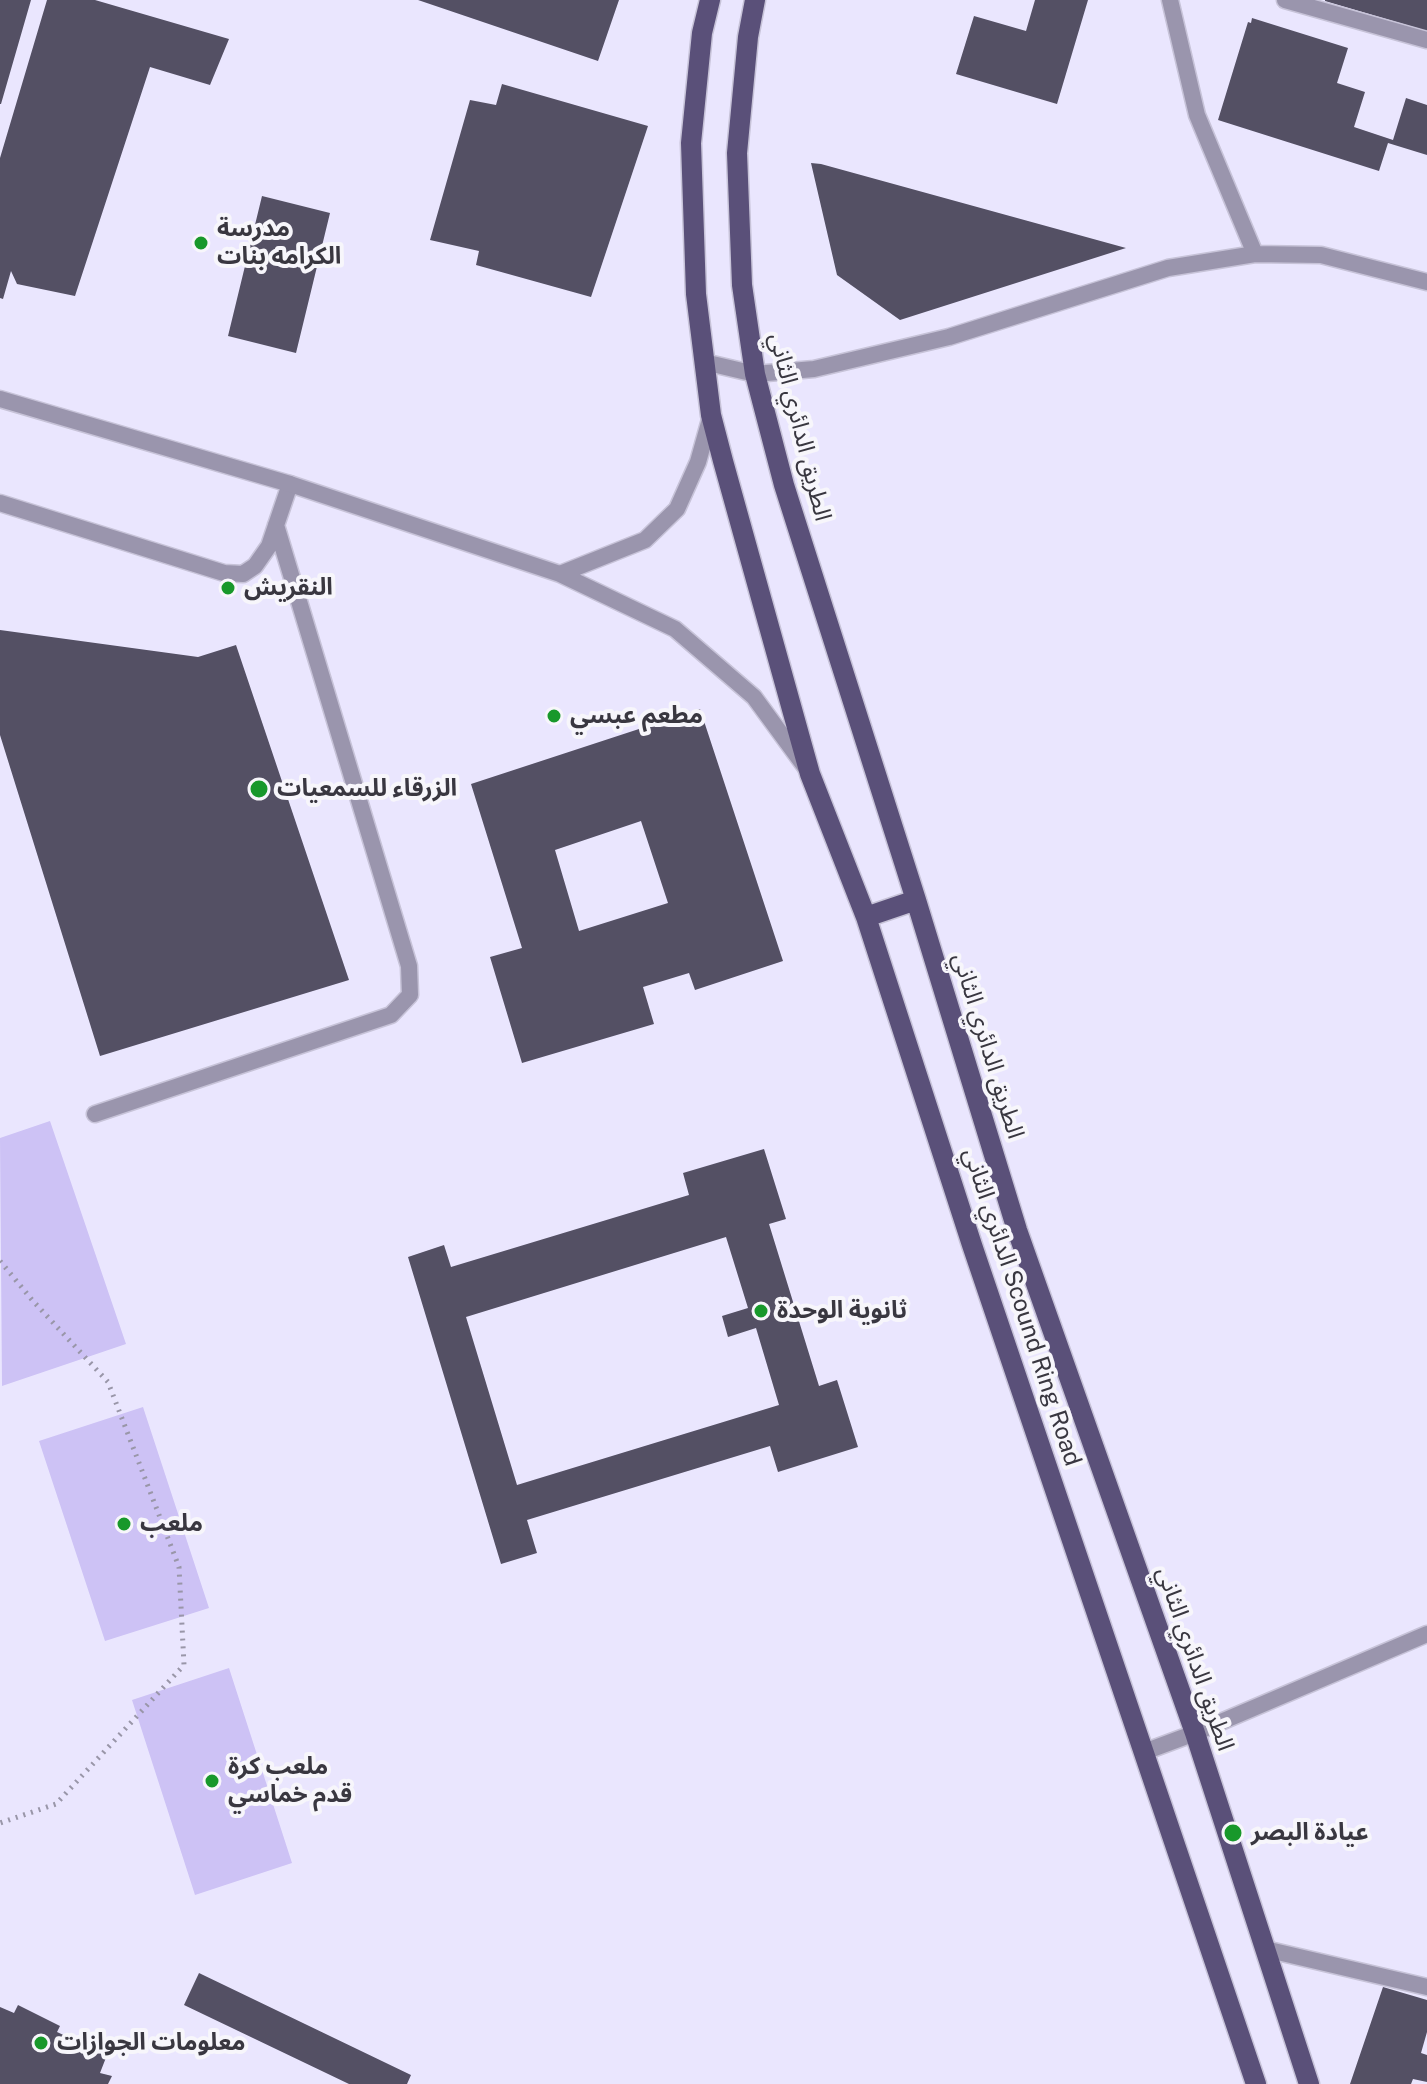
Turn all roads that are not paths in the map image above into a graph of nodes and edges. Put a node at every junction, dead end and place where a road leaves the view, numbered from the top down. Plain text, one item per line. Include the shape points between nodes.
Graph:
1 (710, 0) edge
2 (755, 0) edge
3 (1170, 0) edge
4 (1285, 0) edge
5 (1427, 40) edge
6 (1255, 254) junction
7 (1427, 282) edge
8 (704, 362) junction
9 (755, 374) junction
10 (0, 399) edge
11 (711, 415) junction
12 (290, 484) junction
13 (0, 503) edge
14 (276, 525) junction
15 (560, 574) junction
16 (810, 774) junction
17 (916, 900) junction
18 (866, 917) junction
19 (95, 1114) dead end
20 (1427, 1634) edge
21 (1195, 1733) junction
22 (1144, 1752) junction
23 (1265, 1949) junction
24 (1427, 1987) edge
25 (1256, 2084) edge
26 (1309, 2084) edge

1 - 8 main road via 691,143
2 - 9 main road, الطريق الدائري الثاني via 737,153 742,285
3 - 6 street via 1197,115
4 - 5 street
6 - 7 street via 1321,255
6 - 9 street via 1168,268 949,337 814,369
8 - 9 street
8 - 11 main road
9 - 17 main road, الطريق الدائري الثاني via 784,485
10 - 12 street
11 - 15 street via 677,509 645,540
11 - 16 main road, الدائري الثاني Scound Ring Road
12 - 14 street
12 - 15 street
13 - 14 street via 224,573 243,574 255,566
14 - 19 street via 409,966 410,995 391,1015
15 - 16 street via 675,629 754,697
16 - 18 main road, الدائري الثاني Scound Ring Road
17 - 18 main road
17 - 21 main road, الطريق الدائري الثاني via 1017,1230
18 - 22 main road, الدائري الثاني Scound Ring Road
20 - 21 street
21 - 22 street
21 - 23 main road, الطريق الدائري الثاني
22 - 25 main road, الدائري الثاني Scound Ring Road
23 - 24 street
23 - 26 main road, الطريق الدائري الثاني

